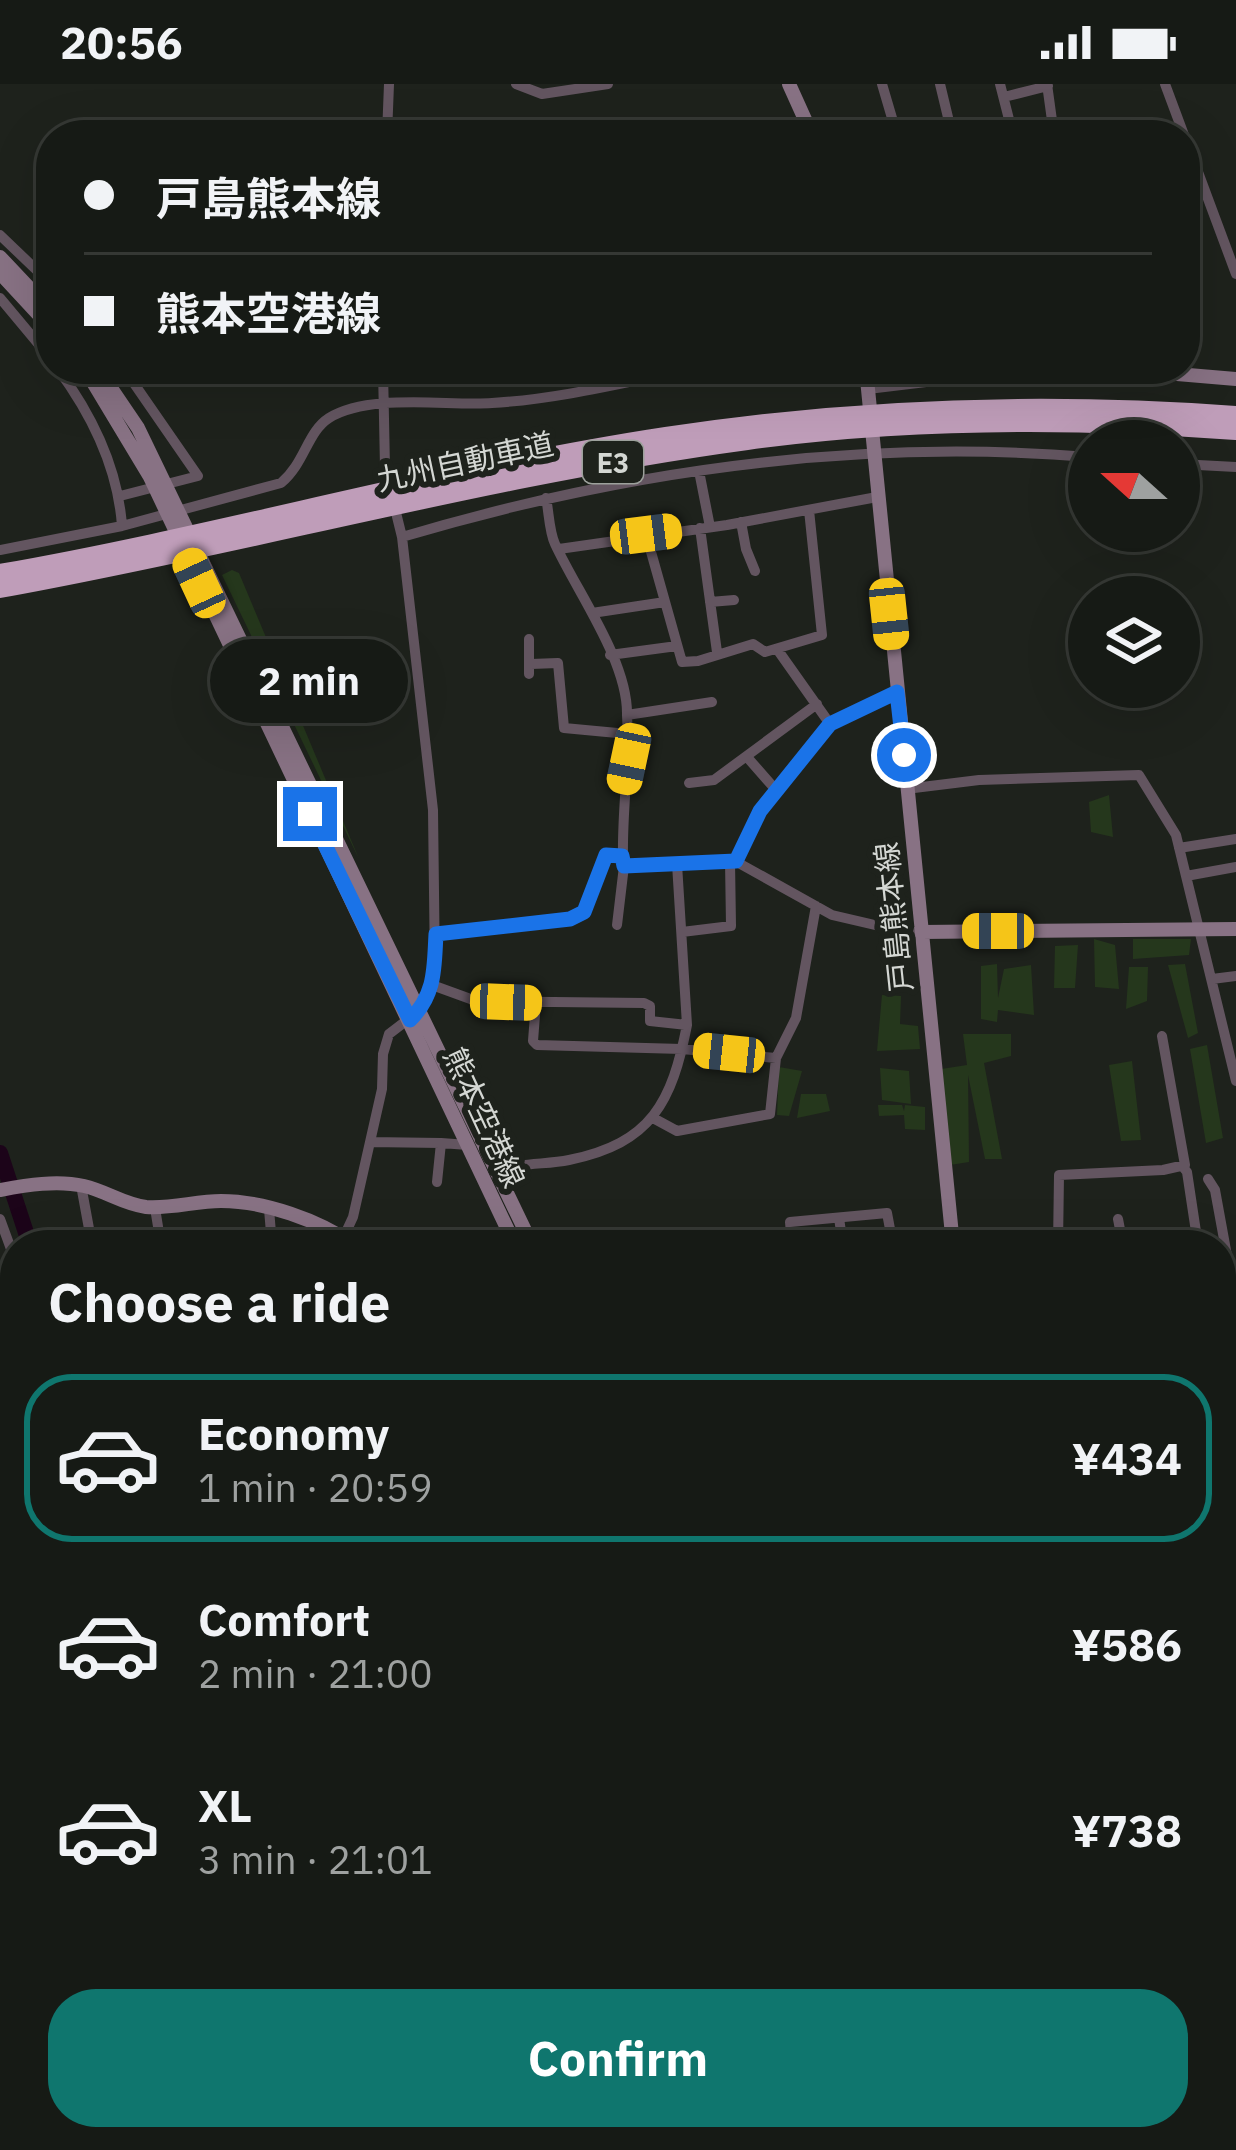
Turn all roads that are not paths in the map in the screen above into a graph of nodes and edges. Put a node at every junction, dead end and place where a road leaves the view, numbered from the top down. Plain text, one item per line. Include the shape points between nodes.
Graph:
1 (388, 84) edge
2 (516, 84) edge
3 (608, 84) edge
4 (789, 84) edge
5 (882, 84) edge
6 (940, 84) edge
7 (1165, 84) edge
8 (1047, 85) edge
9 (1002, 91) edge
10 (387, 120) edge
11 (805, 120) edge
12 (893, 120) edge
13 (949, 120) edge
14 (1052, 120) edge
15 (1179, 120) edge
16 (1200, 177) edge
17 (0, 235) edge
18 (0, 257) edge
19 (36, 270) edge
20 (0, 273) edge
21 (1236, 274) edge
22 (36, 295) edge
23 (0, 298) edge
24 (36, 312) edge
25 (36, 340) edge
26 (1200, 377) edge
27 (1236, 380) edge
28 (67, 384) edge
29 (95, 384) edge
30 (108, 384) edge
31 (134, 384) edge
32 (382, 384) edge
33 (618, 384) edge
34 (868, 384) edge
35 (910, 384) edge
36 (868, 389) junction
37 (381, 404) junction
38 (1236, 415) edge
39 (1236, 431) edge
40 (872, 452) junction
41 (1068, 456) edge
42 (1200, 465) edge
43 (1236, 467) edge
44 (699, 471) junction
45 (155, 476) junction
46 (120, 496) junction
47 (877, 497) junction
48 (546, 498) junction
49 (809, 510) junction
50 (742, 523) junction
51 (122, 526) junction
52 (705, 528) junction
53 (401, 534) junction
54 (646, 534) junction
55 (559, 549) junction
56 (0, 550) edge
57 (755, 571) dead end
58 (0, 573) edge
59 (0, 590) edge
60 (734, 600) dead end
61 (664, 602) junction
62 (710, 602) junction
63 (592, 613) junction
64 (529, 639) dead end
65 (677, 646) junction
66 (777, 649) junction
67 (717, 652) junction
68 (610, 656) junction
69 (897, 692) junction
70 (712, 702) dead end
71 (817, 704) junction
72 (627, 715) junction
73 (830, 724) junction
74 (628, 734) junction
75 (747, 757) junction
76 (688, 783) dead end
77 (906, 789) junction
78 (776, 790) junction
79 (1236, 839) edge
80 (1206, 843) junction
81 (1179, 848) junction
82 (623, 861) junction
83 (733, 861) junction
84 (676, 864) junction
85 (1236, 867) edge
86 (1210, 872) junction
87 (1186, 876) junction
88 (816, 906) junction
89 (617, 925) dead end
90 (1236, 928) edge
91 (1198, 929) junction
92 (682, 932) junction
93 (922, 932) junction
94 (436, 934) junction
95 (1236, 976) edge
96 (1212, 979) junction
97 (432, 985) junction
98 (536, 1003) junction
99 (415, 1016) junction
100 (687, 1025) junction
101 (1162, 1036) dead end
102 (682, 1048) junction
103 (776, 1058) junction
104 (1236, 1081) edge
105 (653, 1118) junction
106 (370, 1142) junction
107 (441, 1143) junction
108 (469, 1145) junction
109 (1183, 1167) junction
110 (496, 1172) junction
111 (1208, 1179) dead end
112 (437, 1182) dead end
113 (82, 1185) junction
114 (0, 1190) edge
115 (155, 1208) junction
116 (269, 1210) junction
117 (839, 1217) junction
118 (1118, 1219) dead end
119 (90, 1230) edge
120 (159, 1230) edge
121 (271, 1230) edge
122 (317, 1230) edge
123 (349, 1230) edge
124 (508, 1230) edge
125 (525, 1230) edge
126 (791, 1230) edge
127 (840, 1230) edge
128 (890, 1230) edge
129 (952, 1230) edge
130 (1058, 1230) edge
131 (1120, 1230) edge
132 (1196, 1230) edge
133 (1222, 1230) edge

1 - 10 street
2 - 3 street via 542,94
4 - 11 main road
5 - 12 street
6 - 13 street
7 - 15 street
8 - 9 street
8 - 14 street
16 - 21 street
17 - 19 street
18 - 22 main road
20 - 24 main road
23 - 25 street
26 - 27 main road
28 - 46 street
29 - 45 main road, 熊本空港線
30 - 45 main road, 熊本空港線 via 138,428
31 - 46 street via 198,476
32 - 37 street
33 - 37 street via 491,403
34 - 36 main road, 戸島熊本線
35 - 36 street
36 - 40 main road, 戸島熊本線
37 - 51 street via 322,424 281,483
37 - 53 street
38 - 58 highway, 九州自動車道 / E3 via 1005,407 749,425 547,457
39 - 59 highway, 九州自動車道 / E3 via 1005,423 751,440 550,473
40 - 41 street
40 - 44 street
40 - 47 main road, 戸島熊本線
42 - 43 street
44 - 48 street
44 - 52 street
45 - 99 main road, 熊本空港線
46 - 51 street
47 - 49 street
47 - 69 main road, 戸島熊本線
48 - 53 street
48 - 55 street
49 - 50 street
49 - 66 street via 822,635
50 - 52 street
50 - 57 street
51 - 56 street
52 - 54 street
52 - 62 street
53 - 94 street via 433,810
54 - 55 street
54 - 61 street
55 - 63 street
60 - 62 street
61 - 63 street
61 - 65 street
62 - 67 street
63 - 68 street
64 - 74 street via 530,669 558,663 564,728
65 - 67 street via 682,662
65 - 68 street
66 - 67 street via 753,644
66 - 71 street
68 - 72 street
69 - 73 street
69 - 77 main road, 戸島熊本線
70 - 72 street
71 - 73 street
71 - 75 street
72 - 74 street
73 - 78 street
74 - 82 street
75 - 76 street via 714,780
75 - 78 street
77 - 81 street via 1139,775
77 - 93 main road, 戸島熊本線
78 - 83 street
79 - 80 street
80 - 81 street
80 - 86 street
81 - 87 street
82 - 84 street
82 - 89 street
82 - 94 street via 606,855 584,912 570,919
83 - 84 street
83 - 88 street
83 - 92 street via 731,926
84 - 92 street
85 - 86 street
86 - 87 street
87 - 91 street
88 - 93 street
88 - 103 street via 796,1018
90 - 91 main road
91 - 93 main road
91 - 96 street
92 - 100 street
93 - 129 main road, 戸島熊本線
94 - 97 street
95 - 96 street
96 - 104 street
97 - 98 street via 472,1000
97 - 99 street
98 - 100 street via 644,1003 650,1021
98 - 102 street via 537,1046
99 - 106 street via 389,1034
99 - 108 main road, 熊本空港線
99 - 110 main road, 熊本空港線
100 - 102 street
101 - 109 street
102 - 103 street
102 - 105 street
103 - 105 street via 766,1118 677,1131
105 - 110 street via 604,1151
106 - 107 street
106 - 123 street
107 - 108 street
107 - 112 street
108 - 124 main road, 熊本空港線
109 - 130 street via 1059,1175
109 - 132 street
110 - 125 main road, 熊本空港線
111 - 133 street
113 - 114 main road
113 - 115 main road
113 - 119 street
115 - 116 main road via 221,1201
115 - 120 street
116 - 121 street
116 - 122 main road
117 - 126 street via 790,1222
117 - 127 street
117 - 128 street via 887,1213
118 - 131 street

